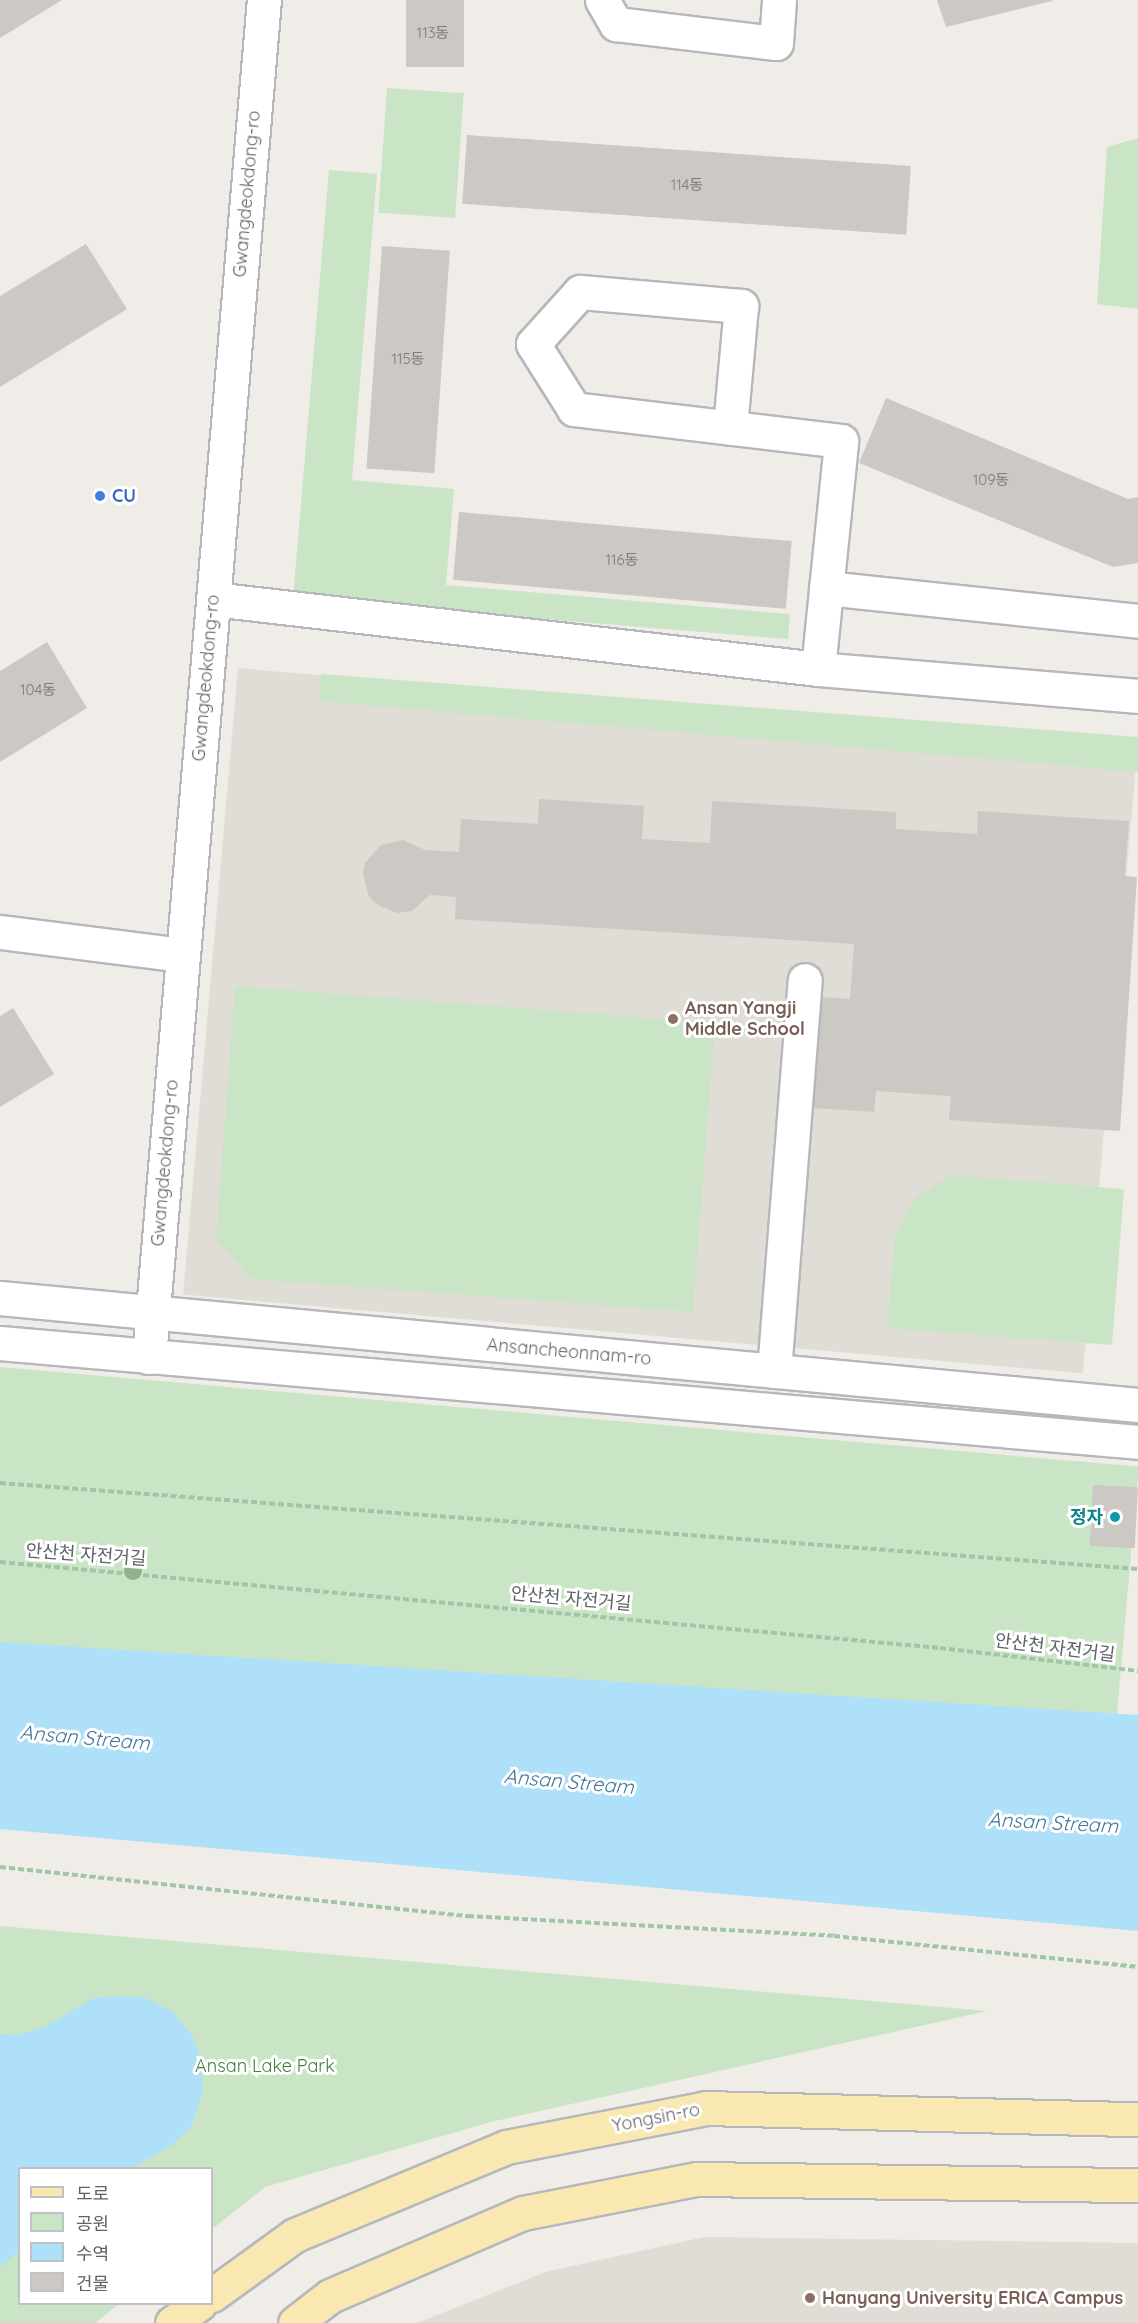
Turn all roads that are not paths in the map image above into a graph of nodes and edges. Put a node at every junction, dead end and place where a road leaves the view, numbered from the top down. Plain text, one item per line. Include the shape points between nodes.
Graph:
1 (264, 0) edge
2 (602, 0) edge
3 (779, 0) edge
4 (730, 428) junction
5 (826, 588) junction
6 (213, 599) junction
7 (1138, 621) edge
8 (818, 669) junction
9 (1138, 696) edge
10 (0, 932) edge
11 (183, 955) junction
12 (805, 980) dead end
13 (0, 1298) edge
14 (153, 1312) junction
15 (0, 1343) edge
16 (149, 1357) junction
17 (774, 1371) junction
18 (1138, 1406) edge
19 (1138, 1442) edge
20 (1138, 2119) edge
21 (1138, 2185) edge
22 (213, 2294) edge
23 (198, 2305) edge
24 (172, 2323) edge
25 (295, 2323) edge

1 - 6 street, Gwangdeokdong-ro
2 - 3 street via 616,24 776,43
4 - 4 street via 574,409 533,344 580,292 741,306
4 - 5 street via 841,441
5 - 7 street
5 - 8 street
6 - 8 street
6 - 11 street, Gwangdeokdong-ro
8 - 9 street
10 - 11 street
11 - 14 street, Gwangdeokdong-ro
12 - 17 street
13 - 14 street, Ansancheonnam-ro
14 - 16 street, Gwangdeokdong-ro
14 - 17 street, Ansancheonnam-ro
15 - 16 street
16 - 19 street
17 - 18 street, Ansancheonnam-ro
20 - 22 main road, Yongsin-ro via 706,2108 506,2147 295,2235
21 - 25 main road via 697,2179 523,2213 330,2296
23 - 24 main road

